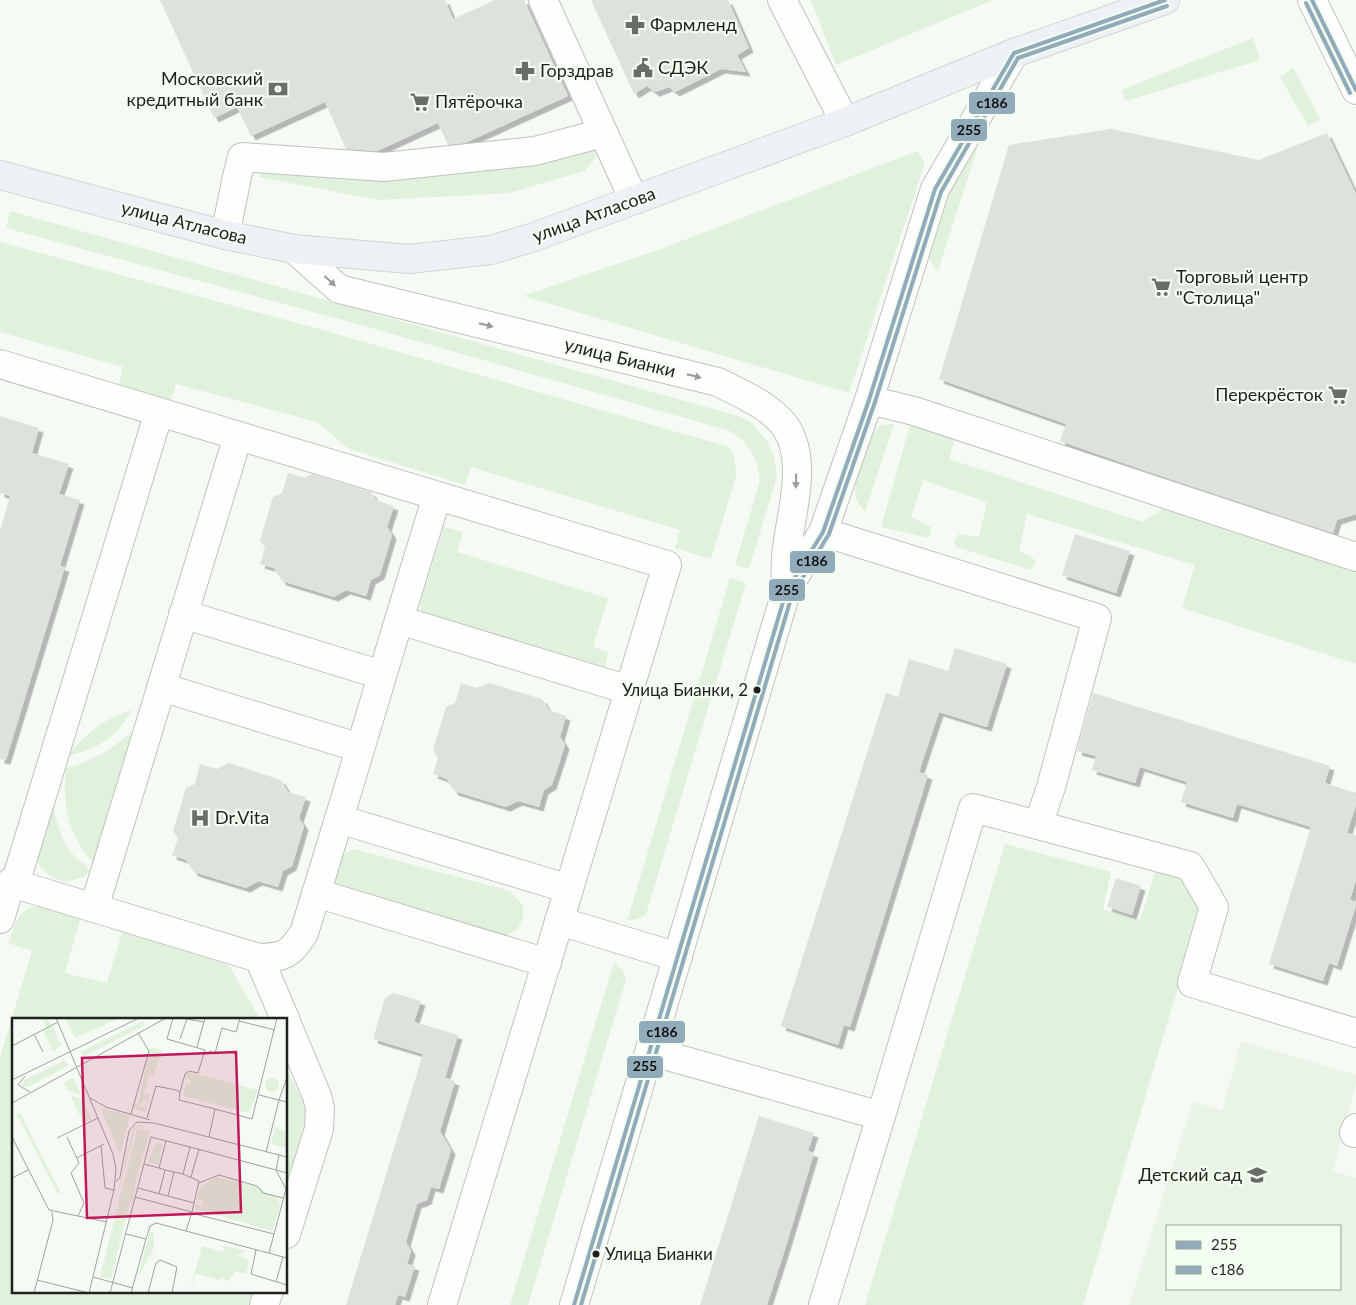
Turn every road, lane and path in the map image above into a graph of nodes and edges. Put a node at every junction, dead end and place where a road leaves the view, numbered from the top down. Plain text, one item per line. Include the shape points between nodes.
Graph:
1 (543, 0) edge
2 (782, 0) edge
3 (1165, 0) edge
4 (1312, 0) edge
5 (1014, 54) junction
6 (1356, 90) edge
7 (844, 122) junction
8 (603, 133) junction
9 (0, 175) edge
10 (634, 200) junction
11 (225, 235) junction
12 (294, 249) junction
13 (0, 364) edge
14 (868, 400) junction
15 (159, 412) junction
16 (238, 436) junction
17 (437, 496) junction
18 (823, 532) junction
19 (1356, 557) edge
20 (786, 592) junction
21 (183, 614) junction
22 (399, 620) junction
23 (382, 675) junction
24 (161, 687) junction
25 (629, 690) junction
26 (360, 748) junction
27 (339, 819) junction
28 (1038, 824) junction
29 (9, 882) edge
30 (569, 889) junction
31 (316, 892) junction
32 (94, 908) junction
33 (0, 919) edge
34 (559, 921) junction
35 (678, 957) junction
36 (259, 958) junction
37 (547, 963) junction
38 (285, 1018) edge
39 (288, 1027) edge
40 (1356, 1033) edge
41 (650, 1052) junction
42 (882, 1116) junction
43 (1356, 1128) edge
44 (1356, 1133) edge
45 (288, 1228) edge
46 (269, 1292) edge
47 (264, 1305) edge
48 (442, 1305) edge
49 (574, 1305) edge
50 (823, 1305) edge

1 - 8 street
2 - 7 street
3 - 5 main road, улица Атласова
4 - 6 street
5 - 7 main road, улица Атласова
5 - 14 street, улица Бианки via 935,189
7 - 10 main road, улица Атласова
8 - 10 street
8 - 11 street via 534,151 384,167 242,157
9 - 11 main road, улица Атласова
10 - 12 main road, улица Атласова via 534,238 491,250 409,259
11 - 12 main road, улица Атласова
12 -> 20 street, улица Бианки via 339,289 718,382 764,406 784,426 796,452 795,504 786,557
13 - 15 street
14 - 18 street, улица Бианки
14 - 19 street via 920,413
15 - 16 street
15 - 29 street
16 - 17 street
16 - 21 street
17 - 22 street
17 - 25 street via 667,565
18 - 20 street, улица Бианки
18 - 28 street via 1097,618
20 - 35 street, улица Бианки
21 - 23 street
21 - 24 street
22 - 23 street
22 - 25 street
23 - 26 street
24 - 26 street
24 - 32 street
25 - 30 street
26 - 27 street
27 - 30 street
27 - 31 street
28 - 40 street via 1190,866 1214,907 1192,983
28 - 42 street via 973,808
29 - 32 street
29 - 33 street
30 - 34 street
31 - 36 street via 304,933 294,948 280,957
31 - 37 street
32 - 36 street
34 - 35 street
34 - 37 street
35 - 41 street, улица Бианки
36 - 38 street
37 - 48 street
39 - 45 street via 317,1096 320,1118
41 - 42 street
41 - 49 street, улица Бианки
42 - 50 street
43 - 44 street
46 - 47 street

